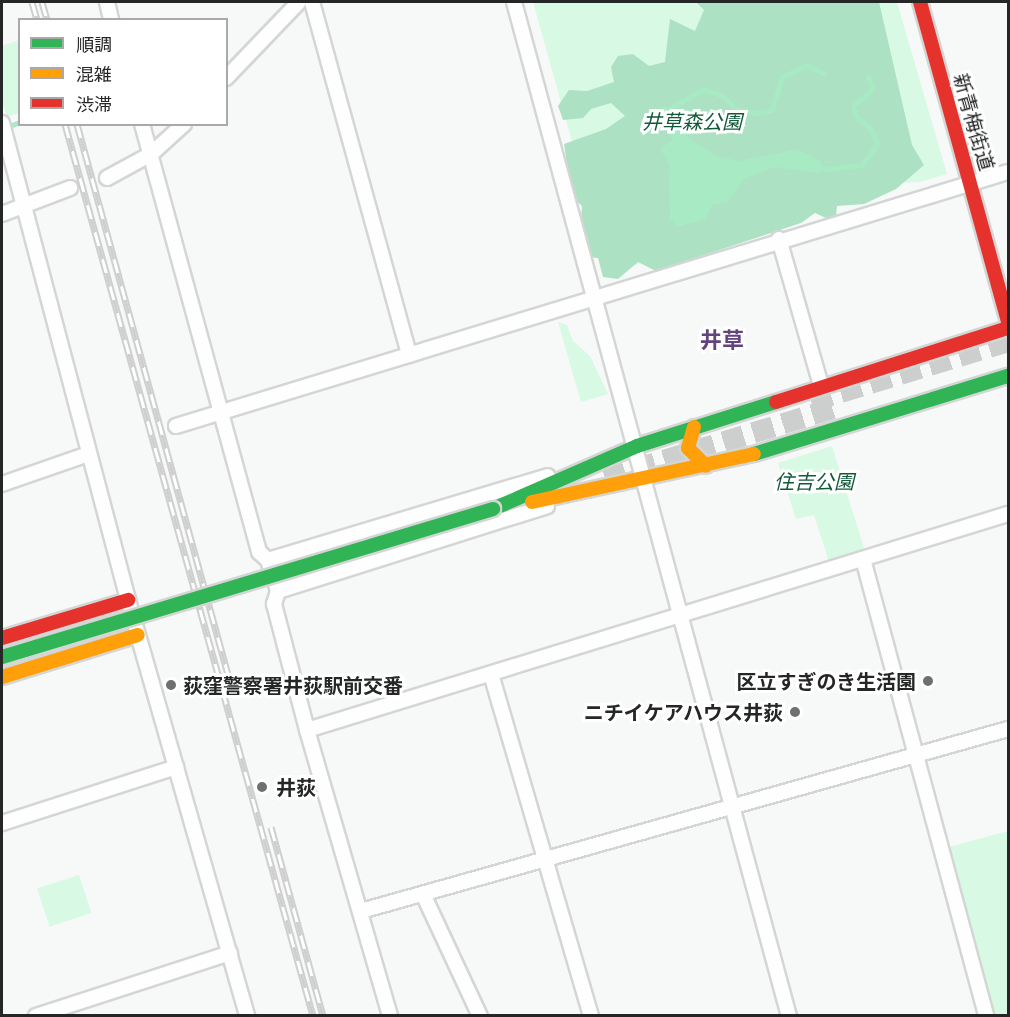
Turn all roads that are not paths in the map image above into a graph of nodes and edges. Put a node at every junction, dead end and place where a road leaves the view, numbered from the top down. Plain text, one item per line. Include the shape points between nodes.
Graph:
1 (107, 2) edge
2 (299, 2) edge
3 (312, 2) edge
4 (514, 2) edge
5 (920, 2) edge
6 (111, 18) edge
7 (228, 76) edge
8 (2, 123) edge
9 (143, 126) edge
10 (182, 126) edge
11 (150, 154) junction
12 (1008, 172) edge
13 (107, 178) dead end
14 (971, 183) junction
15 (70, 188) dead end
16 (22, 206) junction
17 (2, 214) edge
18 (779, 239) junction
19 (596, 297) junction
20 (1008, 322) edge
21 (1008, 327) edge
22 (409, 355) junction
23 (1008, 376) edge
24 (821, 386) junction
25 (220, 414) junction
26 (176, 426) dead end
27 (694, 427) junction
28 (637, 446) junction
29 (88, 454) junction
30 (611, 458) junction
31 (706, 466) junction
32 (646, 480) junction
33 (2, 484) edge
34 (618, 485) junction
35 (493, 509) junction
36 (1008, 514) edge
37 (863, 559) junction
38 (268, 560) junction
39 (278, 591) junction
40 (128, 600) junction
41 (683, 615) junction
42 (138, 635) junction
43 (2, 638) edge
44 (2, 657) edge
45 (491, 674) junction
46 (2, 677) edge
47 (1008, 729) edge
48 (307, 730) junction
49 (916, 754) junction
50 (176, 767) junction
51 (733, 804) junction
52 (2, 823) edge
53 (544, 857) junction
54 (423, 894) junction
55 (361, 910) junction
56 (230, 953) junction
57 (79, 1009) edge
58 (36, 1016) edge
59 (247, 1016) edge
60 (390, 1016) edge
61 (480, 1016) edge
62 (591, 1016) edge
63 (789, 1016) edge
64 (986, 1016) edge

1 - 6 street
2 - 7 street
3 - 22 street
4 - 19 street
5 - 14 main road, 新青梅街道
8 - 16 street
9 - 11 street
10 - 11 street
11 - 13 street
11 - 25 street
12 - 14 street
14 - 18 street
14 - 20 main road, 新青梅街道
15 - 16 street
16 - 17 street
16 - 29 street
18 - 19 street
18 - 24 street
19 - 22 street
19 - 28 street
21 - 24 main road
22 - 25 street
23 - 31 main road via 821,435
24 - 27 main road
25 - 26 street
25 - 38 street via 258,552
27 - 28 main road
27 - 31 main road via 688,448
28 - 30 main road
28 - 32 street
29 - 33 street
29 - 40 street
30 - 35 main road
30 - 38 street
31 - 32 main road
32 - 34 main road
32 - 41 street
34 - 35 main road
34 - 39 street
35 - 44 main road, bridge
36 - 37 street
37 - 41 street
37 - 49 street
38 - 39 street
39 - 48 street via 274,604
40 - 42 street
40 - 43 main road
41 - 45 street
41 - 51 street
42 - 46 main road
42 - 50 street
45 - 48 street
45 - 53 street
47 - 49 street
48 - 55 street
49 - 51 street
49 - 64 street
50 - 52 street
50 - 56 street
51 - 53 street
51 - 63 street
53 - 54 street
53 - 62 street
54 - 55 street
54 - 61 street
55 - 60 street
56 - 57 street
56 - 59 street
57 - 58 street

